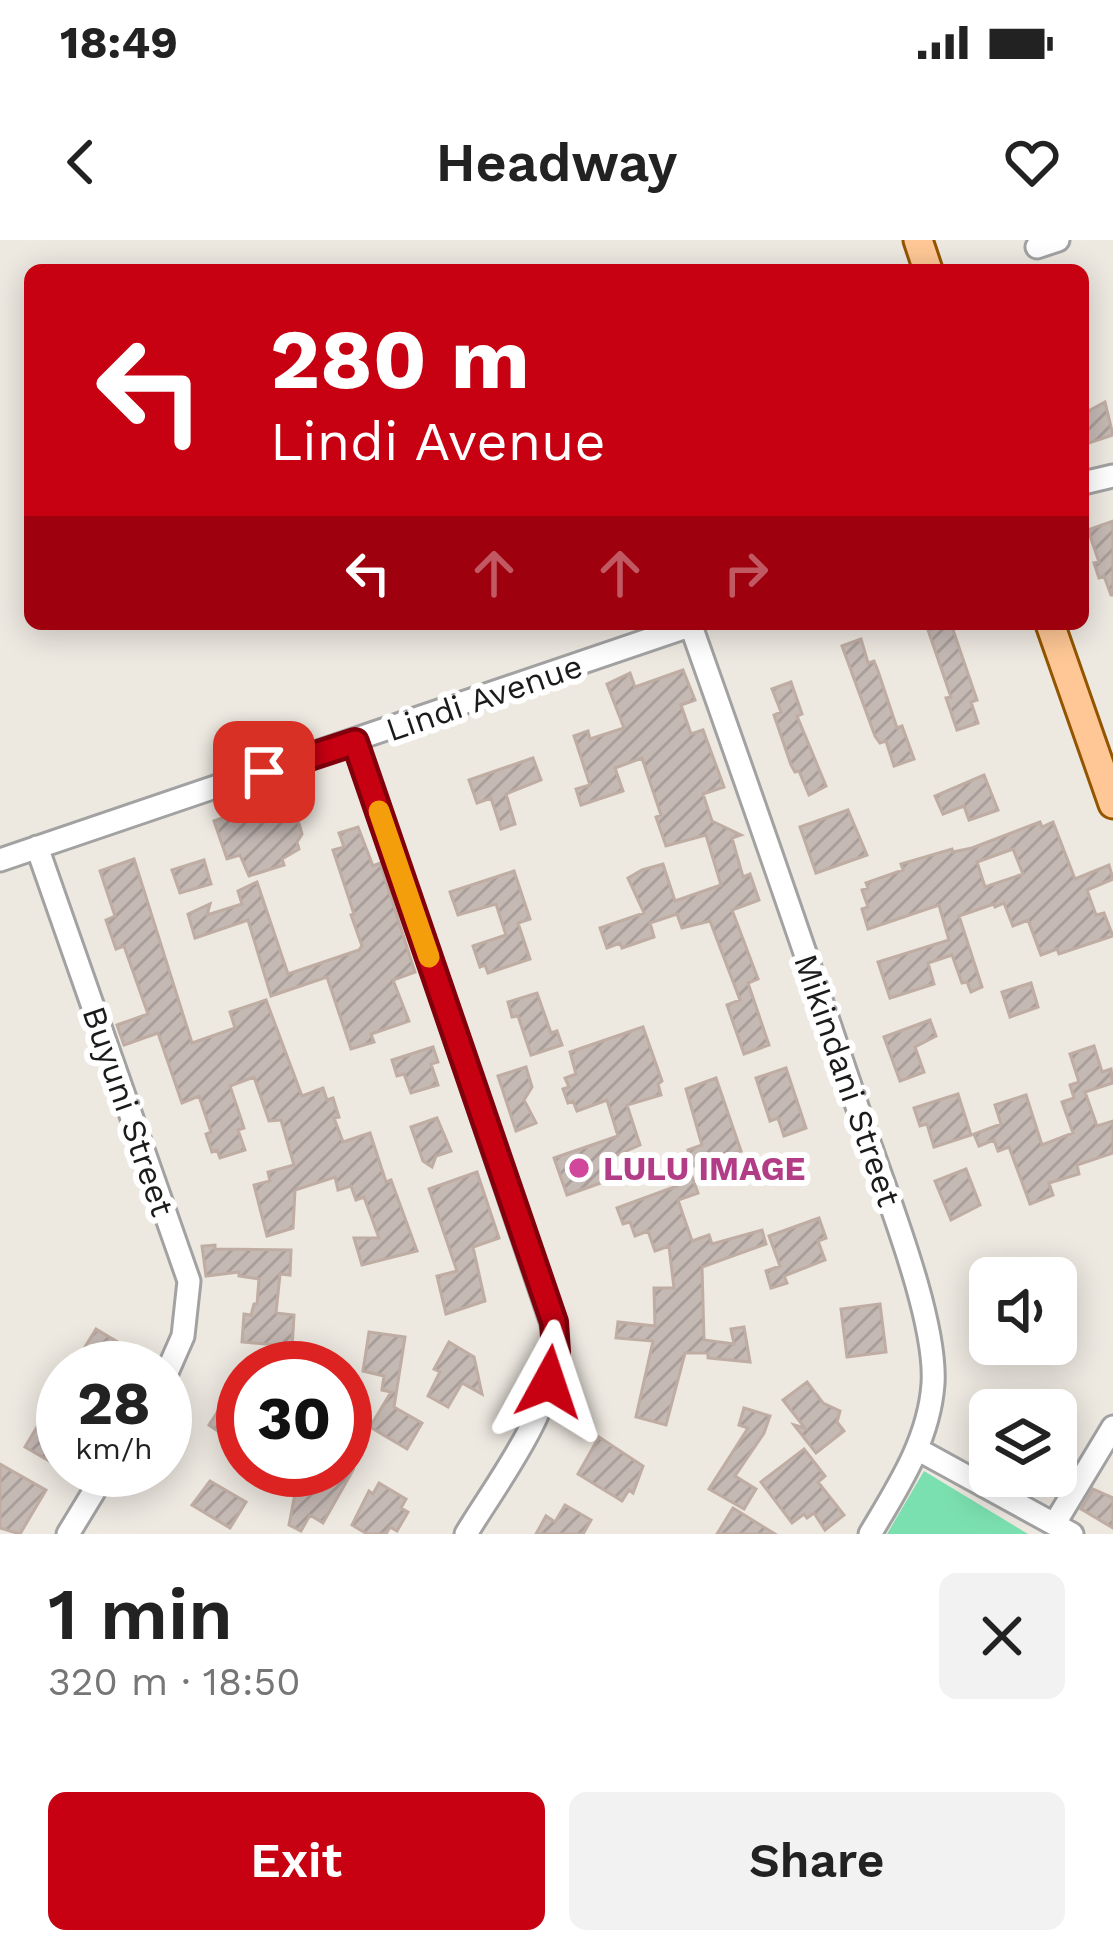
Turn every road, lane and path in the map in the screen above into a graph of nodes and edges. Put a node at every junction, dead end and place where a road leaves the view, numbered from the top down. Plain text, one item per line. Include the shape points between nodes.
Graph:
1 (679, 630) edge
2 (695, 630) edge
3 (1052, 630) edge
4 (355, 742) junction
5 (1113, 804) edge
6 (37, 847) junction
7 (0, 860) edge
8 (182, 1341) edge
9 (1113, 1427) edge
10 (917, 1449) junction
11 (91, 1497) edge
12 (1064, 1529) edge
13 (68, 1534) edge
14 (466, 1534) edge
15 (870, 1534) edge

1 - 4 street, Lindi Avenue
2 - 10 street, Mikindani Street via 920,1306 933,1383
3 - 5 main road
4 - 6 street, Lindi Avenue
4 - 14 street via 556,1336 535,1416
6 - 7 street, Lindi Avenue
6 - 8 street, Buyuni Street via 188,1281
9 - 12 street
10 - 12 street
10 - 15 street, Mikindani Street
11 - 13 street

